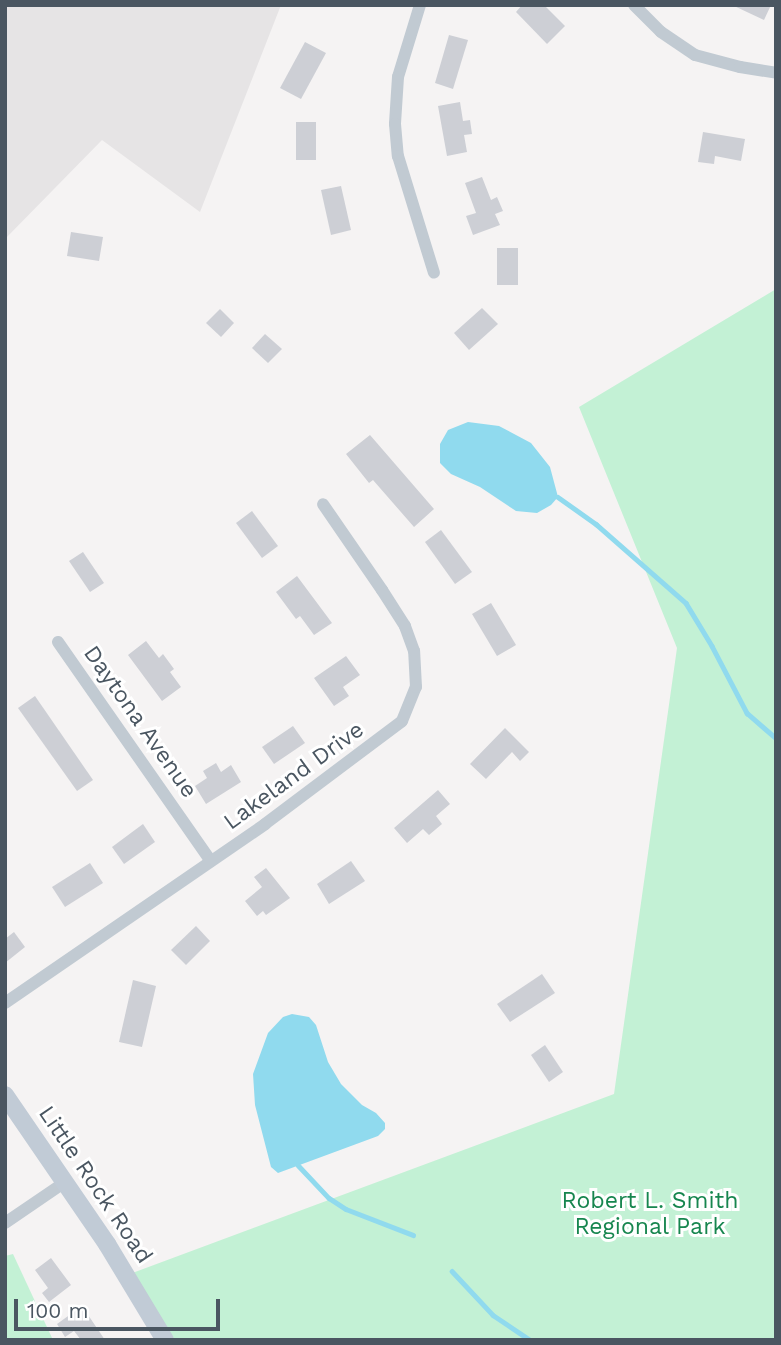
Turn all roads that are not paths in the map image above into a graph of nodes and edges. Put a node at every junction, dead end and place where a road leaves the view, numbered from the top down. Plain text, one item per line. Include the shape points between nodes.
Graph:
1 (420, 5) edge
2 (634, 5) edge
3 (776, 73) edge
4 (434, 273) dead end
5 (323, 504) dead end
6 (58, 642) dead end
7 (211, 861) junction
8 (5, 1003) edge
9 (5, 1096) edge
10 (65, 1182) junction
11 (5, 1223) edge
12 (165, 1340) edge

1 - 4 street via 398,77 395,124 398,156
2 - 3 street via 661,32 695,55
5 - 7 street, Lakeland Drive via 405,626 417,669 413,700 402,721 384,737
6 - 7 street, Daytona Avenue
7 - 8 street, Lakeland Drive
9 - 10 main road, Little Rock Road
10 - 11 street
10 - 12 main road, Little Rock Road

